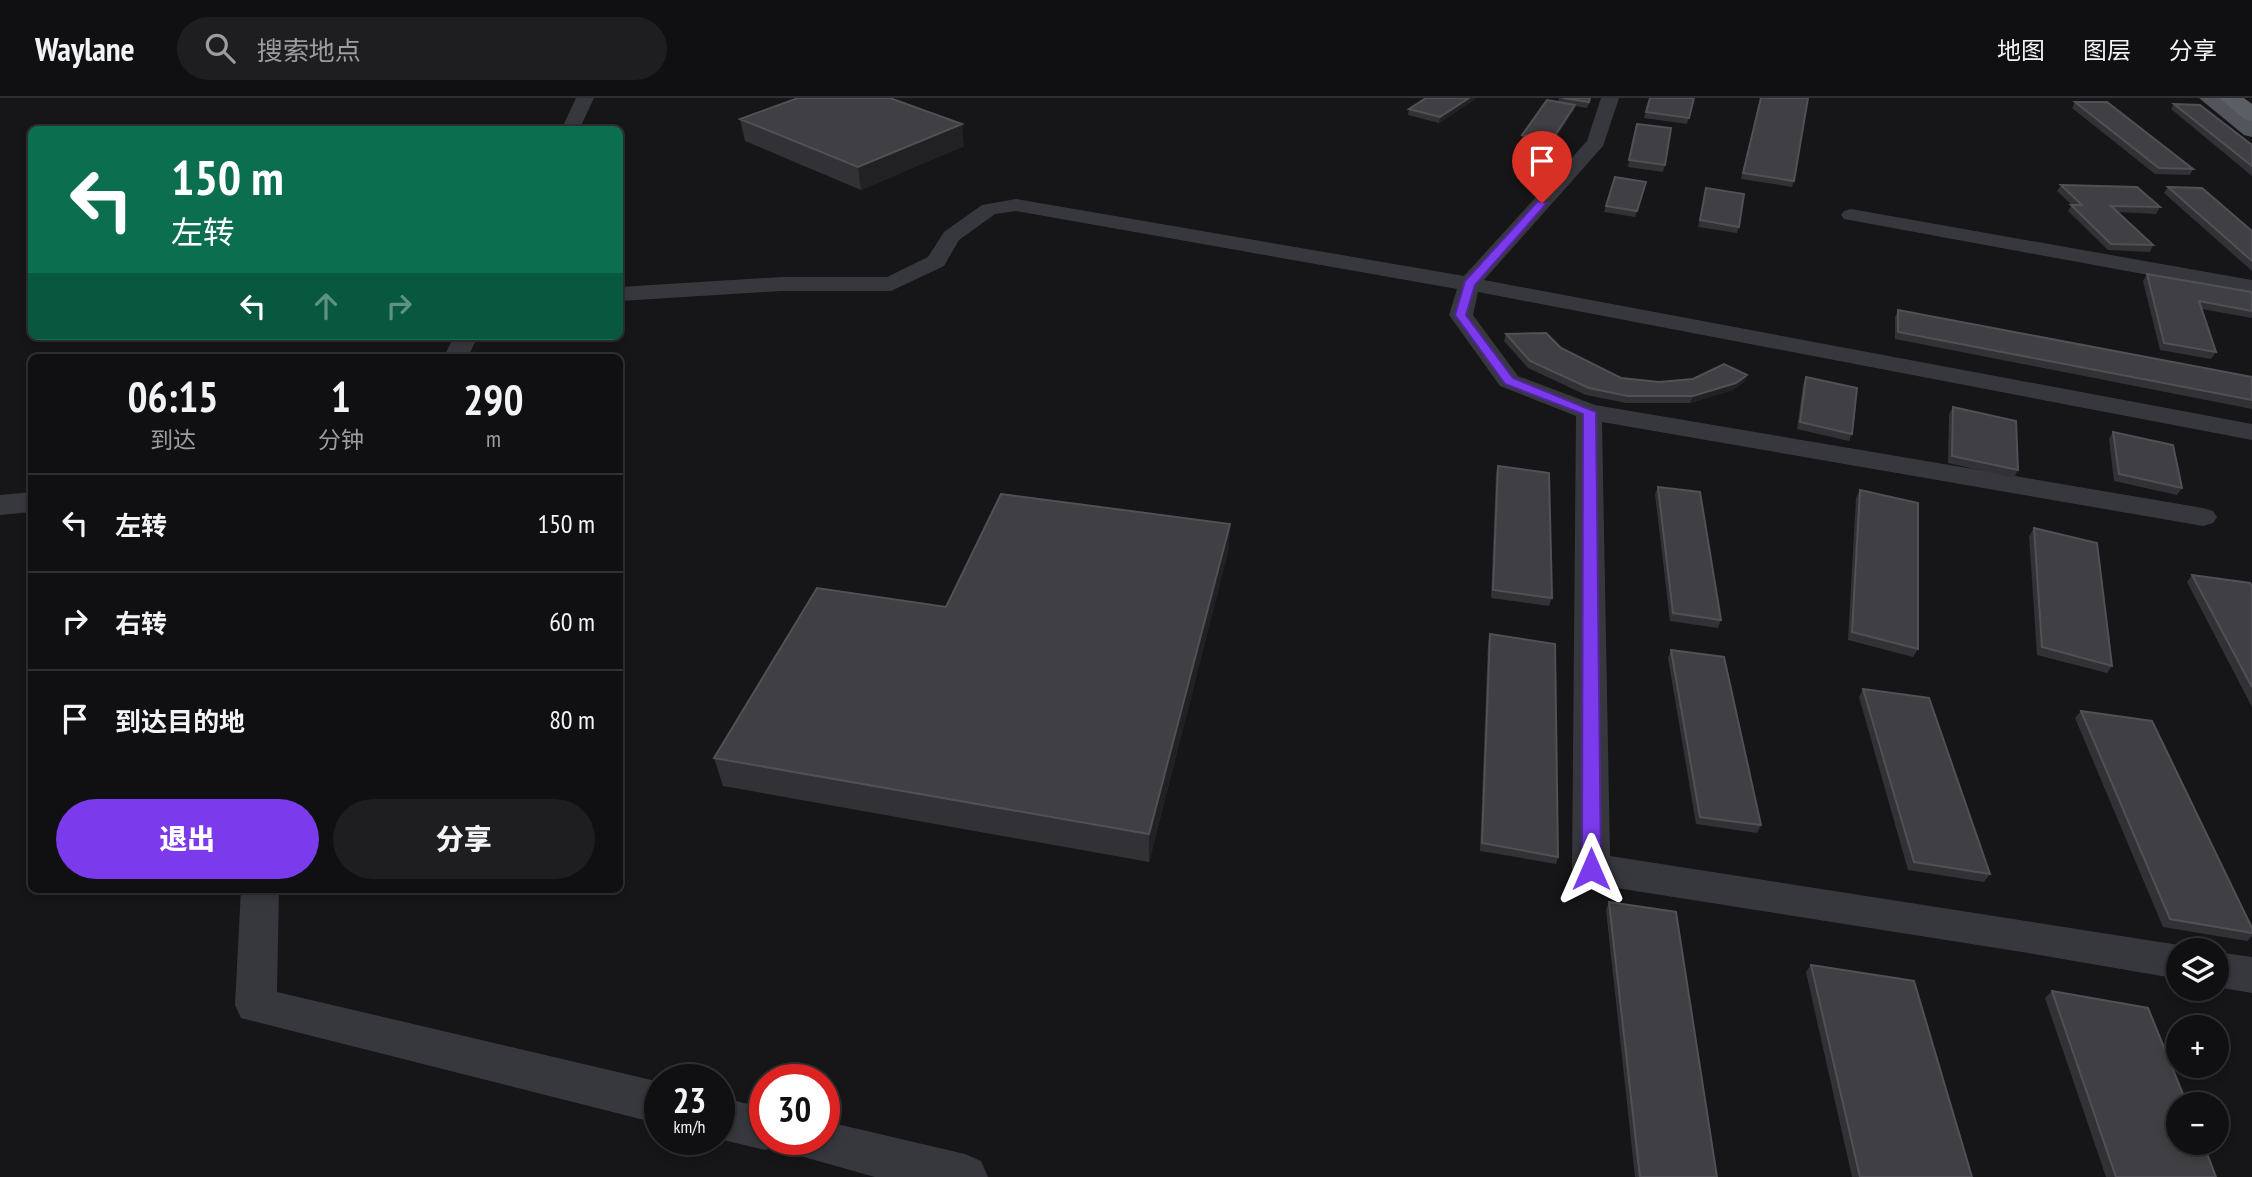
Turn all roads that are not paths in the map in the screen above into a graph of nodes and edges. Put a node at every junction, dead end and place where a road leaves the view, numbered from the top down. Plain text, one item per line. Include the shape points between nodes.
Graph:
1 (585, 98) edge
2 (1610, 98) edge
3 (2210, 98) edge
4 (2230, 98) edge
5 (2252, 114) edge
6 (572, 126) edge
7 (2252, 130) edge
8 (1851, 215) dead end
9 (1469, 284) junction
10 (2252, 287) edge
11 (623, 294) edge
12 (1589, 412) junction
13 (2252, 432) edge
14 (28, 502) edge
15 (0, 505) edge
16 (2203, 517) dead end
17 (260, 893) edge
18 (2166, 960) edge
19 (2229, 971) edge
20 (2252, 975) edge
21 (644, 1099) edge
22 (840, 1147) edge
23 (965, 1177) edge

1 - 6 street
2 - 9 street via 1596,142
3 - 7 main road
4 - 5 highway
8 - 10 street
9 - 11 street via 1016,205 989,209 951,236 936,261 891,284 782,284
9 - 12 street via 1461,315 1509,381
9 - 13 street
12 - 16 street
12 - 18 street via 1591,869
14 - 15 street
17 - 21 street via 256,1005
19 - 20 street
22 - 23 street

